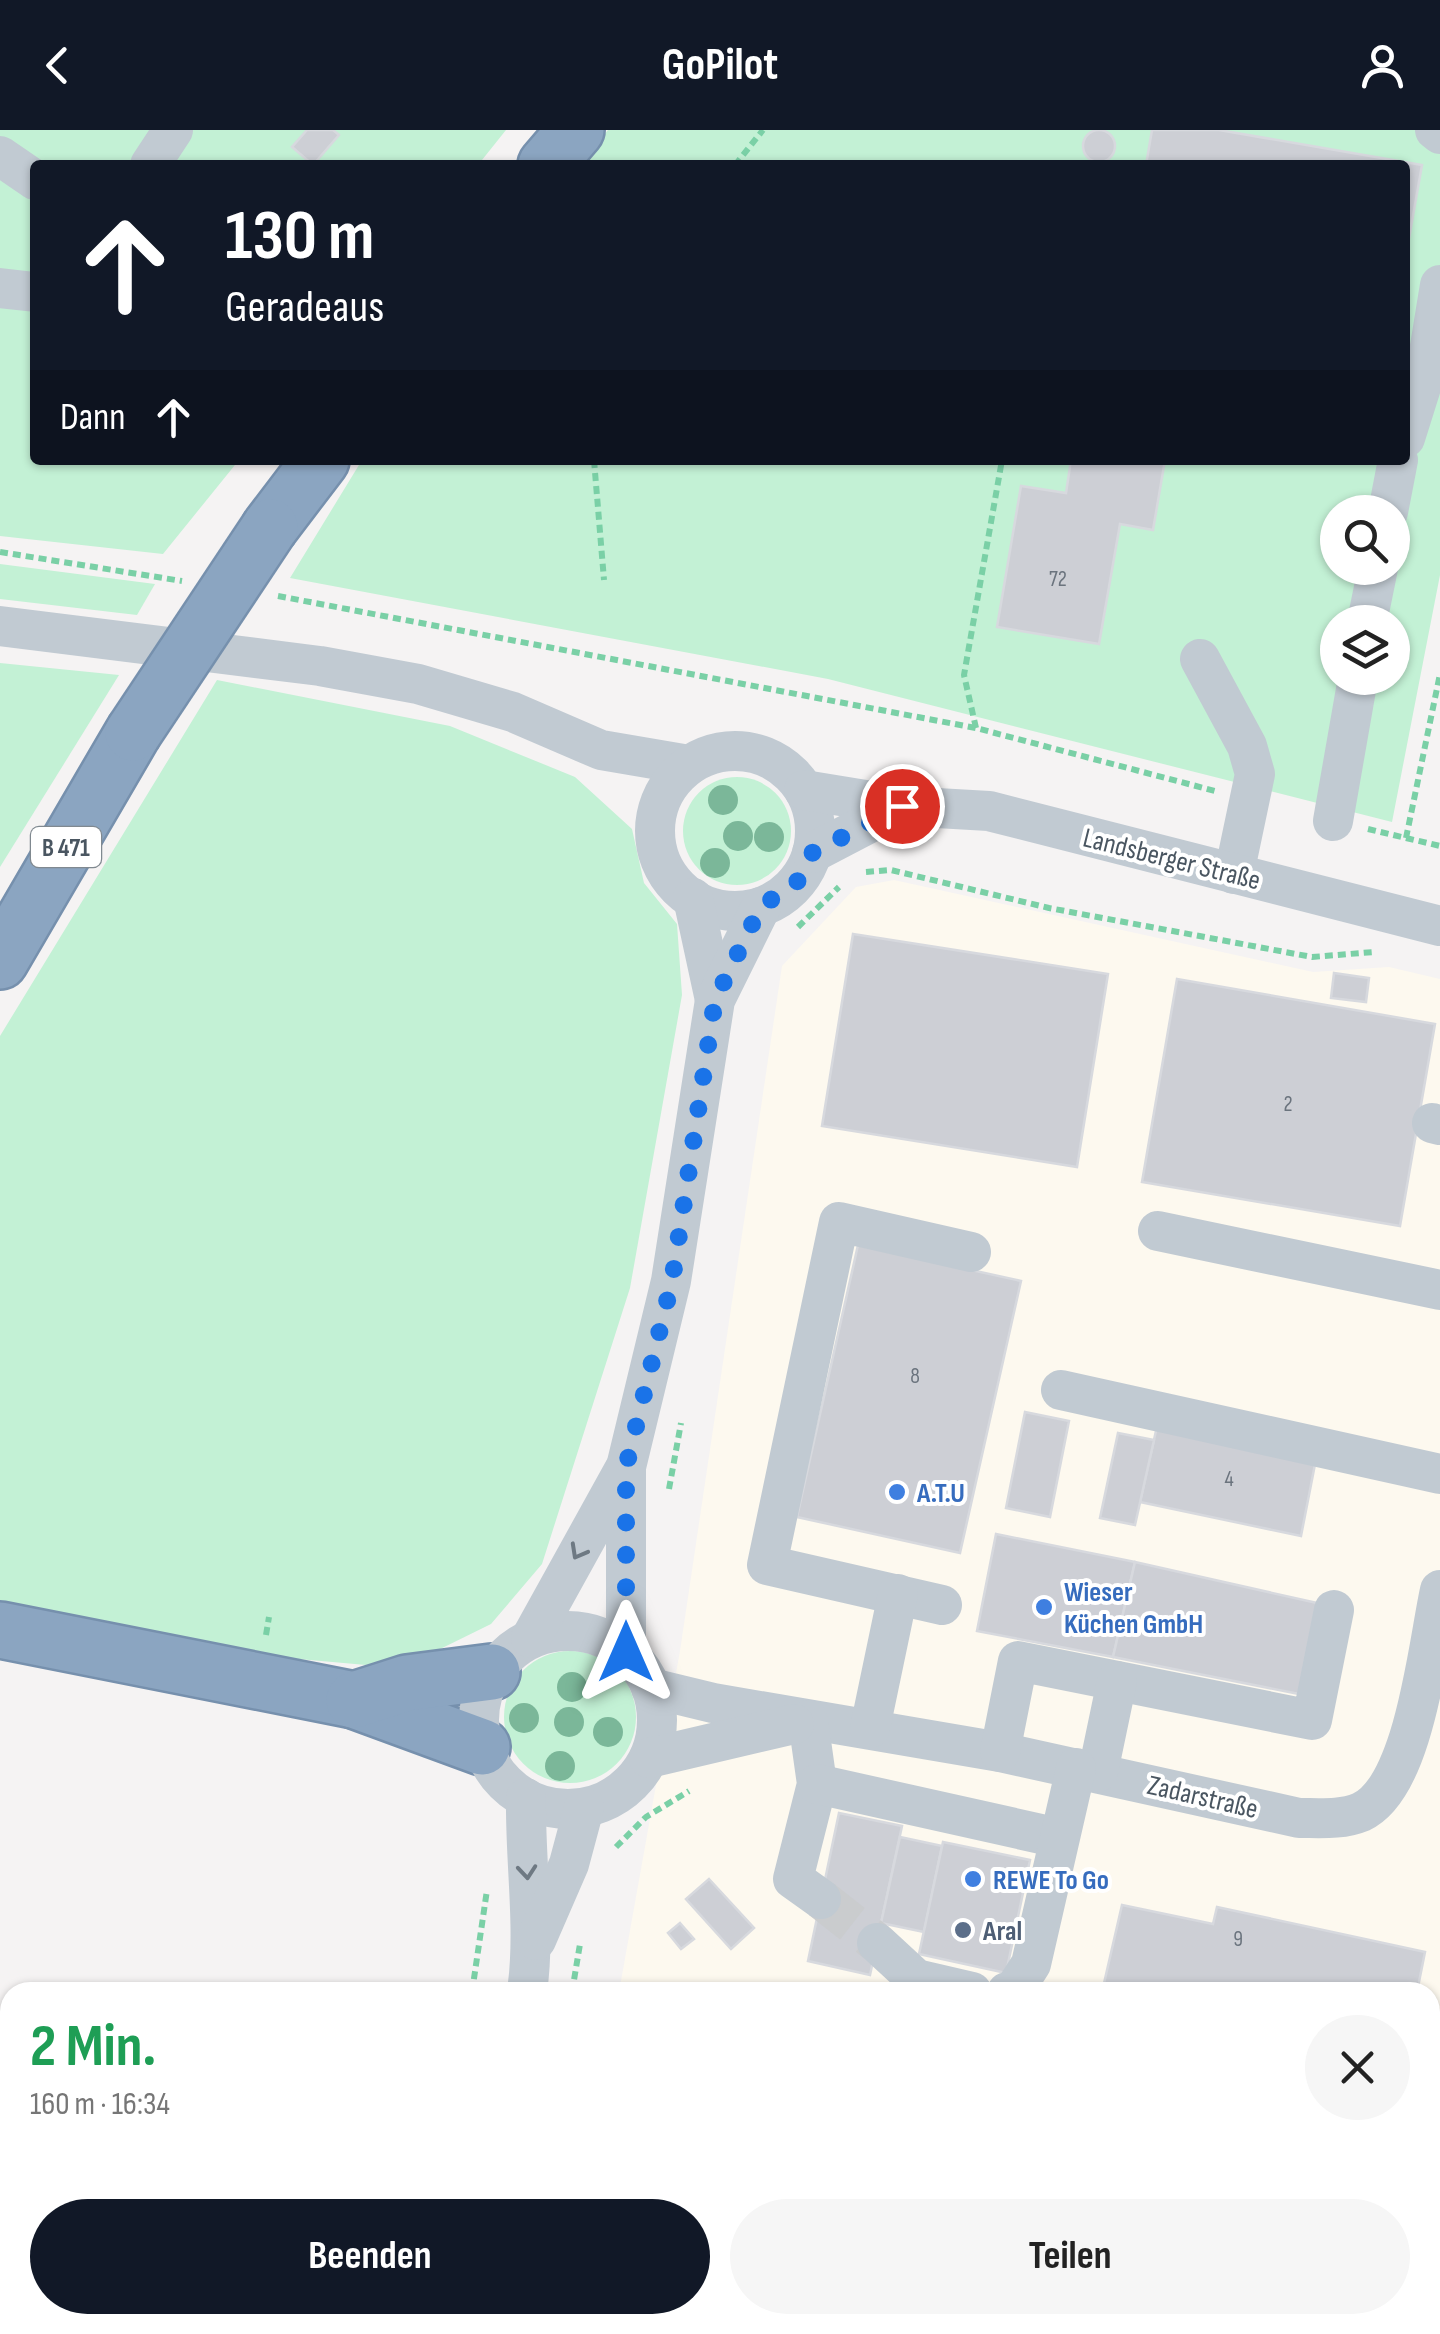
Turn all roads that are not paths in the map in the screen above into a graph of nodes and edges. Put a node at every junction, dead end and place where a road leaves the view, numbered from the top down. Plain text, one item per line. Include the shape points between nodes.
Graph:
1 (173, 130) edge
2 (576, 130) edge
3 (0, 156) edge
4 (153, 160) edge
5 (550, 160) edge
6 (30, 177) edge
7 (1440, 285) edge
8 (0, 288) edge
9 (30, 291) edge
10 (1410, 422) edge
11 (316, 465) edge
12 (1397, 465) edge
13 (1391, 495) edge
14 (0, 626) edge
15 (1200, 659) dead end
16 (1355, 695) edge
17 (601, 750) junction
18 (689, 765) junction
19 (804, 790) junction
20 (902, 806) junction
21 (655, 818) junction
22 (1333, 821) dead end
23 (812, 853) junction
24 (1234, 874) junction
25 (693, 898) junction
26 (761, 906) junction
27 (1440, 926) edge
28 (0, 961) edge
29 (715, 1000) junction
30 (1158, 1231) dead end
31 (971, 1252) dead end
32 (1440, 1290) edge
33 (1061, 1390) dead end
34 (626, 1467) junction
35 (1440, 1474) edge
36 (1440, 1590) edge
37 (898, 1594) junction
38 (942, 1604) dead end
39 (1334, 1610) dead end
40 (0, 1630) edge
41 (626, 1652) junction
42 (511, 1655) junction
43 (1117, 1681) junction
44 (651, 1688) junction
45 (354, 1700) junction
46 (808, 1720) junction
47 (870, 1728) junction
48 (482, 1747) junction
49 (1423, 1750) edge
50 (1000, 1752) junction
51 (649, 1758) junction
52 (1087, 1770) junction
53 (817, 1784) junction
54 (526, 1798) junction
55 (584, 1808) junction
56 (1059, 1838) junction
57 (821, 1899) tunnel mouth
58 (876, 1943) tunnel mouth
59 (534, 1945) junction
60 (528, 1982) edge
61 (929, 1982) edge
62 (1016, 1982) edge

1 - 4 street
2 - 5 highway
3 - 6 street
7 - 10 street
8 - 9 street
11 - 28 highway, B 471, bridge via 133,733
12 - 13 street
14 - 17 street via 418,684 513,712
15 - 24 street via 1248,746 1255,774
16 - 22 street
17 - 18 street
17 - 21 street
18 - 19 street via 736,751 764,756
18 - 21 street via 670,785
19 - 20 street, Landsberger Straße
19 - 23 street via 813,810
20 - 23 street
20 - 24 street, Landsberger Straße via 989,811
21 - 25 street via 663,866
23 - 26 street via 796,884
24 - 27 street, Landsberger Straße
25 - 26 street via 726,910
25 - 29 street
26 - 29 street
29 - 34 street via 672,1281
30 - 32 street
31 - 37 street via 839,1222 766,1565
33 - 35 street
34 - 41 street
34 -> 42 street
36 - 49 street, Zadarstraße
37 - 38 street
37 - 47 street
39 - 43 street via 1312,1720
40 - 45 highway
41 - 42 street via 583,1631 556,1631
41 - 44 street
42 - 45 highway
42 - 48 street via 481,1696
43 - 50 street via 1018,1661
43 - 52 street
44 - 46 street, Zadarstraße
44 - 51 street via 657,1714
45 - 48 highway
46 - 47 street, Zadarstraße
46 - 51 street, Zadarstraße
46 - 53 street
47 - 50 street, Zadarstraße
48 - 54 street via 500,1776
49 - 52 street, Zadarstraße via 1362,1812 1333,1818 1299,1818
50 - 52 street, Zadarstraße
51 - 55 street via 619,1793
52 - 56 street
53 - 56 street
53 - 57 street via 792,1879
54 - 55 street via 558,1809
54 -> 59 street
55 - 59 street via 569,1864
56 - 62 street via 1032,1964
58 - 61 street via 916,1979
59 - 60 street

